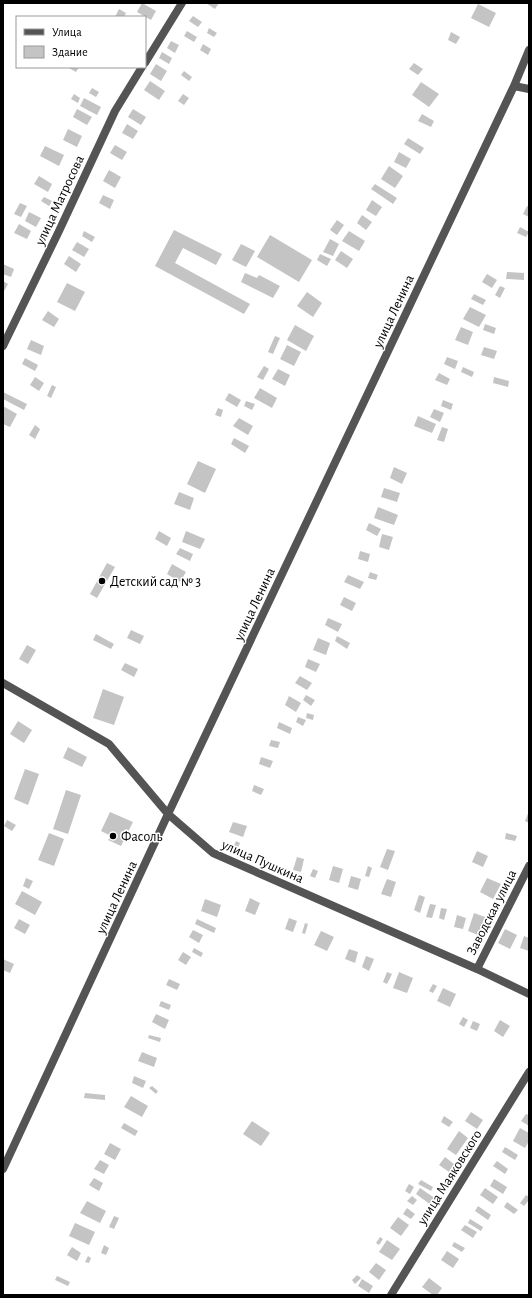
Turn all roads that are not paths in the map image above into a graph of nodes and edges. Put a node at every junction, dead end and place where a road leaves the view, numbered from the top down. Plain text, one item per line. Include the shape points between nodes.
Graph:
1 (182, 3) edge
2 (529, 50) edge
3 (146, 61) edge
4 (141, 68) edge
5 (514, 86) junction
6 (529, 89) edge
7 (3, 346) edge
8 (3, 683) edge
9 (168, 814) junction
10 (529, 866) edge
11 (477, 970) junction
12 (529, 994) edge
13 (529, 1072) edge
14 (3, 1169) edge
15 (391, 1295) edge

1 - 3 street
2 - 5 street, улица Ленина
4 - 7 street, улица Матросова via 115,111
5 - 6 street
5 - 9 street, улица Ленина
8 - 9 street, улица Пушкина via 109,744
9 - 11 street, улица Пушкина via 213,854
9 - 14 street, улица Ленина
10 - 11 street, Заводская улица
11 - 12 street, улица Пушкина
13 - 15 street, улица Маяковского

